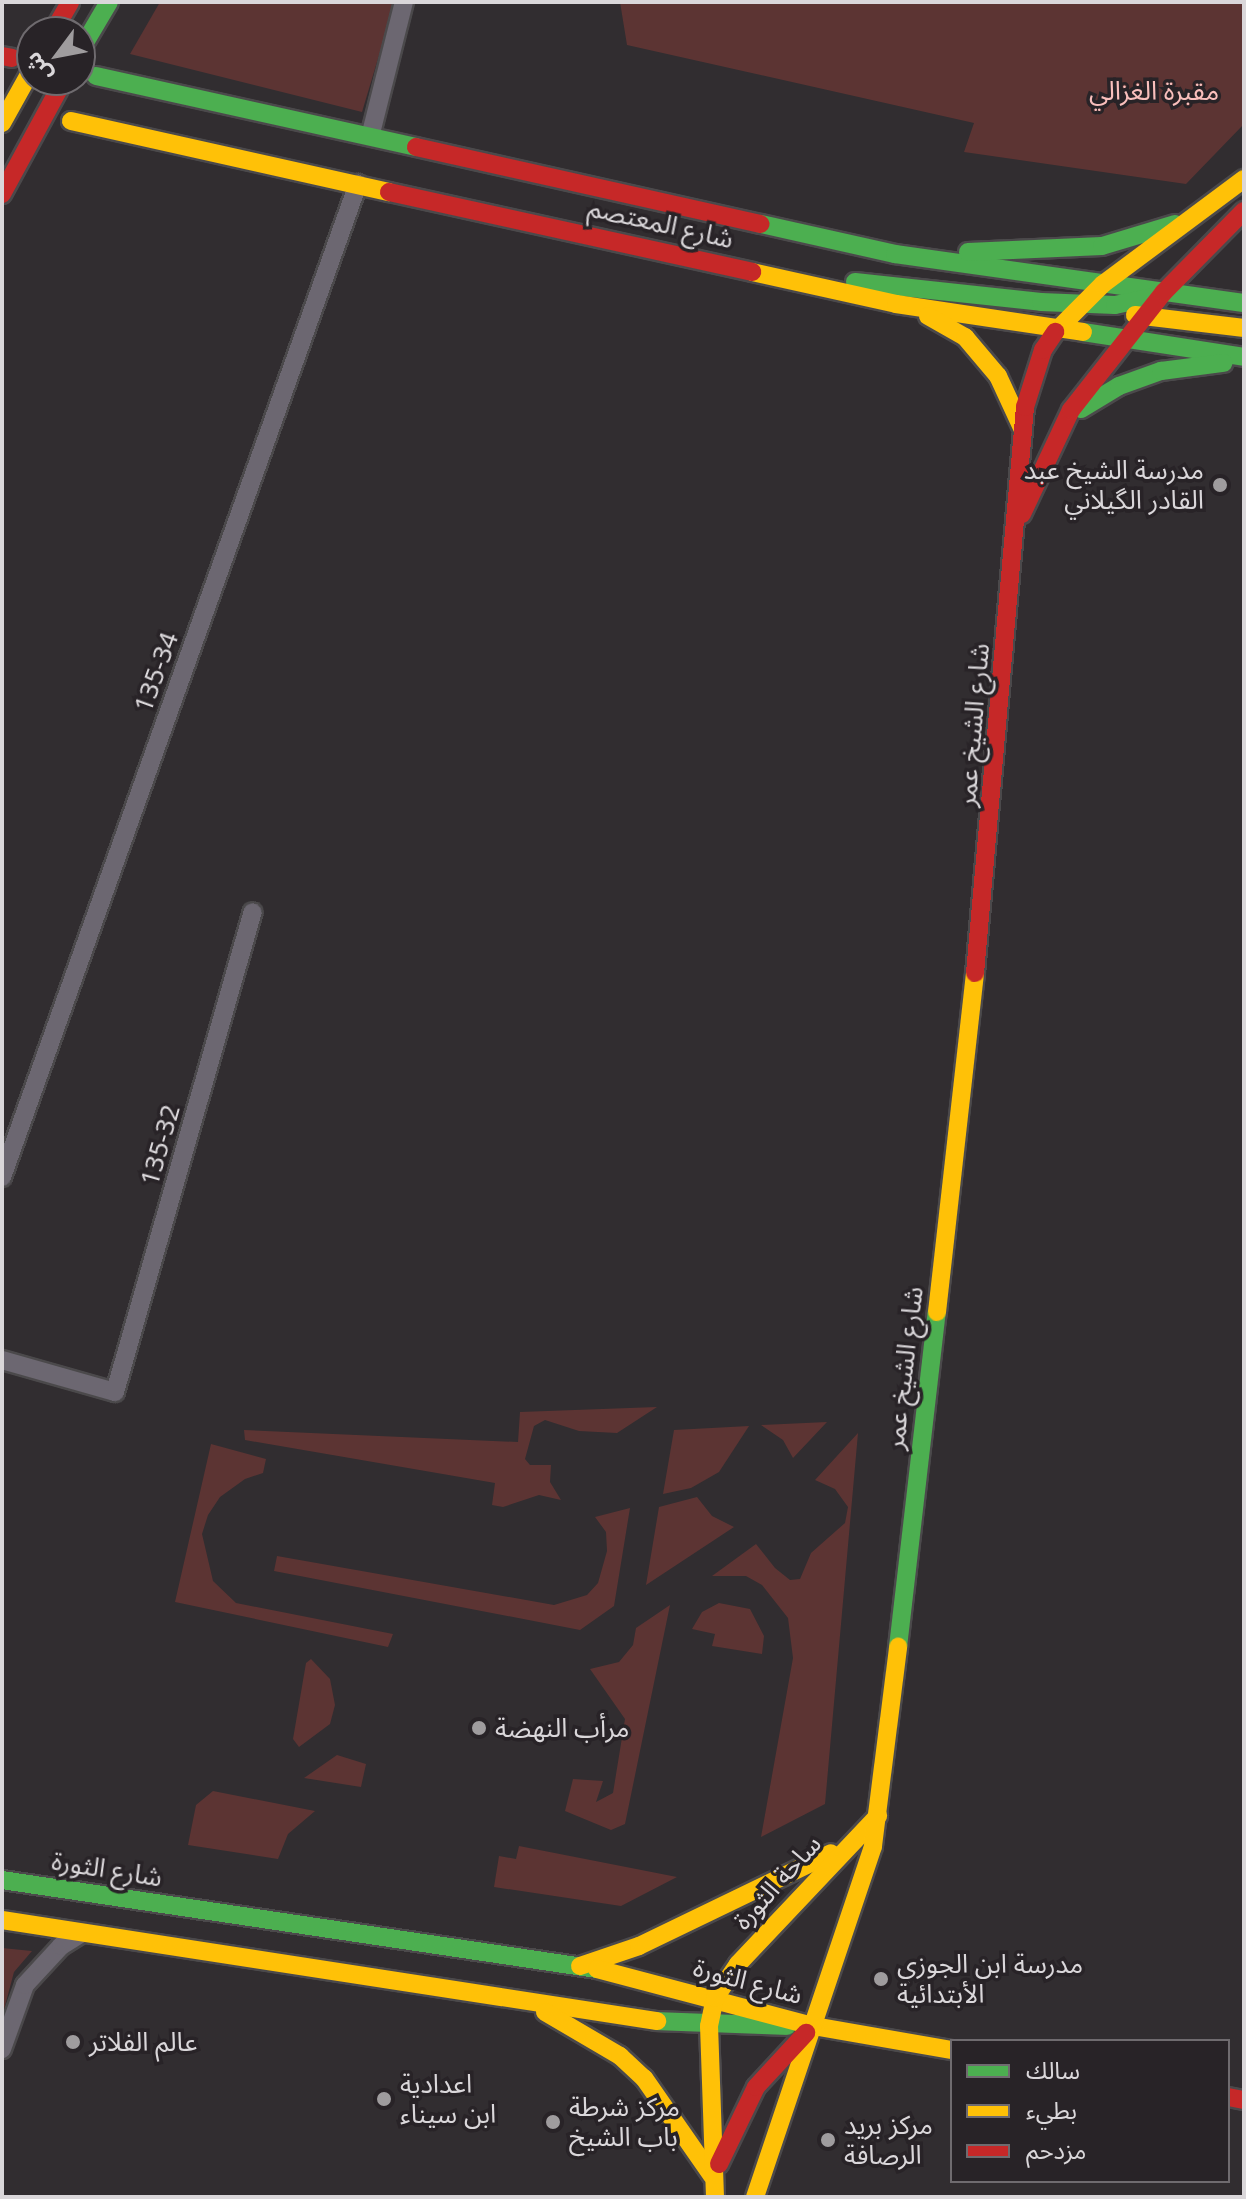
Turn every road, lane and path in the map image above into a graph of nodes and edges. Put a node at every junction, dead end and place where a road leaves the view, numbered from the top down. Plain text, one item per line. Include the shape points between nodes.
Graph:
1 (109, 2) edge
2 (404, 2) edge
3 (96, 24) edge
4 (96, 76) dead end
5 (17, 96) edge
6 (55, 96) edge
7 (71, 121) dead end
8 (2, 123) edge
9 (371, 133) junction
10 (1244, 179) edge
11 (358, 184) junction
12 (2, 194) edge
13 (1207, 210) junction
14 (1244, 211) edge
15 (895, 254) junction
16 (773, 276) junction
17 (1103, 284) junction
18 (1164, 292) junction
19 (1244, 303) edge
20 (896, 304) junction
21 (1083, 304) junction
22 (1102, 309) junction
23 (1146, 316) junction
24 (1244, 328) edge
25 (1057, 330) junction
26 (1100, 336) junction
27 (1128, 340) junction
28 (1244, 359) edge
29 (1067, 416) junction
30 (1023, 428) junction
31 (1017, 527) junction
32 (253, 912) dead end
33 (2, 1177) edge
34 (2, 1360) edge
35 (878, 1816) junction
36 (847, 1844) junction
37 (2, 1880) edge
38 (2, 1920) edge
39 (82, 1933) junction
40 (579, 1966) junction
41 (715, 1998) junction
42 (532, 2005) junction
43 (709, 2026) junction
44 (813, 2026) junction
45 (2, 2049) edge
46 (950, 2050) edge
47 (714, 2188) edge
48 (755, 2197) edge

1 - 3 main road
2 - 9 street
4 - 9 main road, شارع المعتصم
5 - 8 main road, bridge
6 - 12 main road, bridge
7 - 11 main road, شارع المعتصم
9 - 15 main road, شارع المعتصم via 623,196
10 - 13 main road, شارع الشيخ عمر
11 - 16 main road, شارع المعتصم
11 - 33 street, 135-34
13 - 15 main road via 1102,246
13 - 17 main road, شارع الشيخ عمر
14 - 18 main road, شارع الشيخ عمر
15 - 17 main road, شارع المعتصم
16 - 20 main road, شارع المعتصم
16 - 21 main road
17 - 18 main road, شارع المعتصم
17 - 21 main road, شارع الشيخ عمر
17 - 22 main road
18 - 19 main road, شارع المعتصم
18 - 22 main road
18 - 23 main road, شارع الشيخ عمر
20 - 25 main road, شارع المعتصم
20 - 30 main road via 939,320 965,337 998,376
21 - 22 main road
21 - 25 main road, شارع الشيخ عمر
22 - 23 main road
22 - 25 main road
22 - 26 main road
23 - 24 main road
23 - 27 main road, شارع الشيخ عمر
25 - 26 main road, شارع المعتصم
25 - 30 main road, شارع الشيخ عمر via 1043,350
26 - 27 main road, شارع المعتصم
26 - 29 main road
27 - 28 main road, شارع المعتصم
27 - 29 main road, شارع الشيخ عمر
28 - 29 main road via 1161,371 1109,391
29 - 31 main road, شارع الشيخ عمر
30 - 31 main road, شارع الشيخ عمر
31 - 35 main road, شارع الشيخ عمر via 968,1046
32 - 34 street, 135-32 via 115,1392
35 - 36 main road, ساحة الثورة
35 - 44 main road, شارع الشيخ عمر via 873,1846
36 - 40 main road via 639,1946
36 - 41 main road, ساحة الثورة via 738,1964
37 - 40 main road, شارع الثورة
38 - 39 main road, شارع الثورة
39 - 42 main road, شارع الثورة
39 - 45 street via 61,1946 25,1985
40 - 41 main road, شارع الثورة
41 - 43 main road, ساحة الثورة
41 - 44 main road, شارع الثورة
42 - 43 main road, شارع الثورة
42 - 47 main road via 620,2056 644,2078 691,2139
43 - 44 main road, شارع الثورة
43 - 47 main road, ساحة الثورة
44 - 46 main road
44 - 47 main road via 756,2087 727,2140
44 - 48 main road, شارع الشيخ عمر

